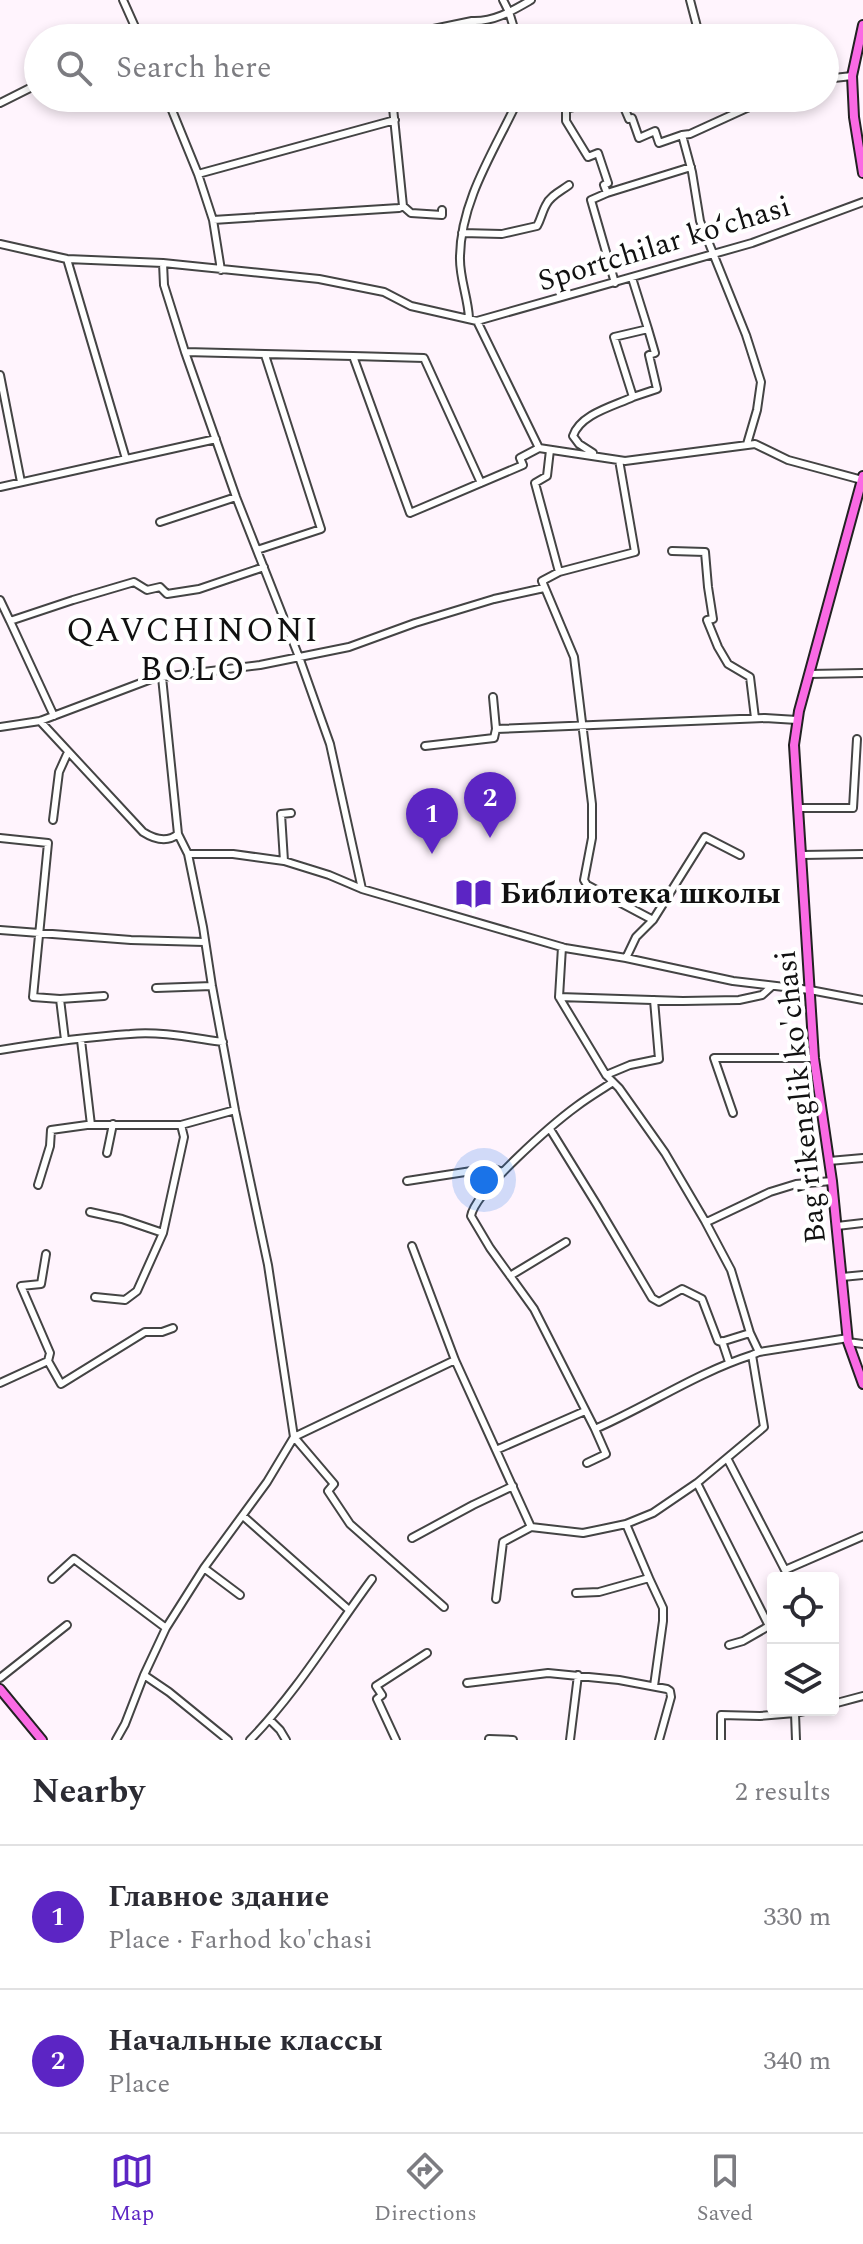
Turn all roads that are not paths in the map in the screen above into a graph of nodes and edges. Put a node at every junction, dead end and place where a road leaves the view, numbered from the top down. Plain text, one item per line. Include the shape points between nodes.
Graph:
1 (123, 0) edge
2 (503, 0) edge
3 (531, 0) edge
4 (690, 0) edge
5 (509, 12) junction
6 (132, 24) edge
7 (458, 24) edge
8 (513, 24) edge
9 (696, 24) edge
10 (863, 25) edge
11 (852, 76) junction
12 (839, 77) edge
13 (24, 91) edge
14 (0, 103) edge
15 (173, 112) edge
16 (394, 112) edge
17 (512, 112) edge
18 (566, 112) edge
19 (626, 112) edge
20 (738, 112) edge
21 (395, 120) junction
22 (682, 135) junction
23 (862, 153) edge
24 (691, 167) junction
25 (863, 173) edge
26 (198, 174) junction
27 (569, 185) dead end
28 (608, 192) junction
29 (863, 202) edge
30 (403, 206) junction
31 (442, 210) dead end
32 (213, 220) junction
33 (462, 233) junction
34 (0, 244) edge
35 (713, 254) junction
36 (67, 259) junction
37 (163, 263) junction
38 (221, 270) junction
39 (632, 278) junction
40 (615, 283) junction
41 (473, 319) junction
42 (648, 329) junction
43 (185, 352) junction
44 (265, 355) junction
45 (353, 356) junction
46 (0, 375) edge
47 (633, 397) junction
48 (216, 439) junction
49 (747, 444) junction
50 (539, 448) junction
51 (550, 450) junction
52 (596, 456) junction
53 (126, 459) junction
54 (619, 460) junction
55 (863, 479) edge
56 (21, 482) junction
57 (481, 483) junction
58 (0, 487) edge
59 (236, 497) junction
60 (160, 522) dead end
61 (257, 550) junction
62 (672, 551) dead end
63 (264, 567) junction
64 (559, 572) junction
65 (544, 588) junction
66 (0, 600) edge
67 (10, 621) junction
68 (299, 657) junction
69 (863, 673) edge
70 (809, 674) junction
71 (162, 677) junction
72 (493, 697) dead end
73 (54, 716) junction
74 (755, 718) junction
75 (797, 720) junction
76 (40, 721) junction
77 (582, 726) junction
78 (0, 727) edge
79 (496, 729) junction
80 (857, 739) dead end
81 (425, 746) dead end
82 (68, 752) junction
83 (799, 808) junction
84 (291, 813) dead end
85 (53, 820) dead end
86 (178, 834) junction
87 (0, 838) edge
88 (188, 854) junction
89 (863, 854) edge
90 (740, 855) dead end
91 (802, 855) junction
92 (284, 861) junction
93 (362, 889) junction
94 (653, 920) junction
95 (0, 930) edge
96 (39, 932) junction
97 (204, 942) junction
98 (562, 947) junction
99 (626, 958) junction
100 (212, 986) junction
101 (772, 986) junction
102 (156, 988) dead end
103 (810, 990) junction
104 (104, 996) dead end
105 (559, 997) junction
106 (60, 999) junction
107 (654, 1000) junction
108 (863, 1000) edge
109 (65, 1040) junction
110 (81, 1040) junction
111 (223, 1042) junction
112 (0, 1050) edge
113 (814, 1058) junction
114 (606, 1075) junction
115 (613, 1082) junction
116 (235, 1110) junction
117 (733, 1113) dead end
118 (113, 1124) junction
119 (91, 1125) junction
120 (181, 1125) junction
121 (550, 1129) junction
122 (107, 1153) dead end
123 (863, 1158) edge
124 (829, 1161) junction
125 (503, 1172) junction
126 (407, 1181) dead end
127 (832, 1181) junction
128 (38, 1185) dead end
129 (90, 1212) dead end
130 (705, 1221) junction
131 (863, 1223) edge
132 (837, 1226) junction
133 (163, 1233) junction
134 (566, 1242) dead end
135 (412, 1246) dead end
136 (46, 1254) dead end
137 (863, 1275) edge
138 (510, 1276) junction
139 (842, 1277) junction
140 (95, 1297) dead end
141 (173, 1328) dead end
142 (750, 1333) junction
143 (848, 1340) junction
144 (722, 1341) junction
145 (863, 1344) edge
146 (756, 1354) junction
147 (455, 1360) junction
148 (48, 1361) junction
149 (729, 1362) junction
150 (0, 1383) edge
151 (863, 1384) edge
152 (585, 1411) junction
153 (595, 1429) junction
154 (294, 1437) junction
155 (496, 1450) junction
156 (727, 1458) junction
157 (587, 1463) dead end
158 (697, 1483) junction
159 (513, 1486) junction
160 (243, 1516) junction
161 (626, 1524) junction
162 (531, 1527) junction
163 (863, 1536) edge
164 (412, 1538) dead end
165 (204, 1568) junction
166 (649, 1578) junction
167 (52, 1579) dead end
168 (372, 1579) dead end
169 (576, 1593) dead end
170 (240, 1595) dead end
171 (496, 1599) dead end
172 (444, 1607) dead end
173 (349, 1610) junction
174 (67, 1625) dead end
175 (166, 1628) junction
176 (729, 1645) dead end
177 (427, 1653) dead end
178 (144, 1675) junction
179 (578, 1675) junction
180 (0, 1678) edge
181 (467, 1683) dead end
182 (654, 1686) junction
183 (0, 1689) edge
184 (863, 1696) edge
185 (839, 1702) edge
186 (767, 1715) edge
187 (795, 1716) edge
188 (270, 1720) junction
189 (489, 1739) edge
190 (42, 1740) edge
191 (116, 1740) edge
192 (228, 1740) edge
193 (250, 1740) edge
194 (286, 1740) edge
195 (396, 1740) edge
196 (513, 1740) edge
197 (570, 1740) edge
198 (659, 1740) edge
199 (721, 1740) edge
200 (796, 1740) edge

1 - 6 street
2 - 5 street
3 - 5 street
4 - 9 street
5 - 7 street via 485,22
5 - 8 street
10 - 11 main road
11 - 12 street
11 - 23 main road
13 - 14 street
15 - 26 street
16 - 21 street
17 - 33 street
18 - 28 street via 588,157 598,153
19 - 22 street via 639,138 655,131 659,143
20 - 22 street
21 - 26 street
21 - 30 street
22 - 24 street
23 - 25 main road
24 - 28 street
24 - 35 street via 700,221
26 - 32 street
27 - 33 street via 545,206 537,226 502,234
28 - 40 street via 591,200
29 - 35 street, Sportchilar ko‘chasi
30 - 31 street via 411,213 442,215
30 - 32 street
32 - 38 street
33 - 41 street via 460,273
34 - 36 street, Sportchilar ko‘chasi
35 - 39 street, Sportchilar ko‘chasi
35 - 49 street via 761,382
36 - 37 street, Sportchilar ko‘chasi
36 - 53 street
37 - 38 street, Sportchilar ko‘chasi
37 - 43 street via 164,285
38 - 41 street, Sportchilar ko‘chasi via 319,279
39 - 40 street, Sportchilar ko‘chasi
39 - 42 street
40 - 41 street, Sportchilar ko‘chasi
41 - 50 street
42 - 47 street via 657,389
42 - 47 street via 614,337
43 - 44 street
43 - 48 street
44 - 45 street
44 - 61 street via 321,529
45 - 57 street via 424,358
45 - 57 street via 410,513
46 - 56 street
47 - 52 street via 575,430 579,444
48 - 53 street
48 - 59 street
49 - 54 street
49 - 55 street
50 - 51 street
50 - 57 street via 520,458 523,465
51 - 52 street
51 - 64 street via 547,476 535,483
52 - 54 street
53 - 56 street
54 - 64 street via 635,552
55 - 70 main road, Bag'rikenglik ko'chasi
56 - 58 street
59 - 60 street
59 - 61 street
61 - 63 street
62 - 74 street via 705,552 713,619 707,620 709,628 728,664 750,677
63 - 67 street via 167,594 160,587 147,590 134,582
63 - 68 street
64 - 65 street via 542,581
65 - 68 street
65 - 77 street via 574,657
66 - 67 street
67 - 73 street
68 - 71 street
68 - 93 street via 330,744
69 - 70 street
70 - 75 main road, Bag'rikenglik ko'chasi
71 - 73 street
71 - 86 street
72 - 79 street
73 - 76 street
74 - 75 street
74 - 77 street
75 - 83 main road, Bag'rikenglik ko'chasi
76 - 78 street
76 - 82 street
77 - 79 street
77 - 94 street via 592,804 584,880
79 - 81 street via 494,738
80 - 83 street via 853,808
82 - 85 street via 59,772
82 - 86 street via 143,832 162,839
83 - 91 main road, Bag'rikenglik ko'chasi
84 - 92 street via 281,814
86 - 88 street
87 - 96 street via 48,843
88 - 92 street
88 - 97 street
89 - 91 street
90 - 94 street via 705,837
91 - 103 main road, Bag'rikenglik ko'chasi
92 - 93 street
93 - 98 street
94 - 99 street via 636,937
95 - 96 street
96 - 97 street
96 - 106 street via 33,997
97 - 100 street
98 - 99 street
98 - 105 street
99 - 101 street
100 - 102 street
100 - 111 street
101 - 103 street
101 - 107 street via 762,995 739,1000
103 - 108 street
103 - 113 main road, Bag'rikenglik ko'chasi
104 - 106 street
105 - 107 street
105 - 114 street
106 - 109 street
107 - 114 street via 659,1059
109 - 110 street
109 - 112 street
110 - 111 street via 130,1034
110 - 119 street
111 - 116 street
113 - 117 street via 714,1058
113 - 124 main road, Bag'rikenglik ko'chasi
114 - 115 street
115 - 121 street
115 - 130 street via 665,1153
116 - 120 street
116 - 154 street via 268,1265
118 - 119 street
118 - 120 street
118 - 122 street
119 - 128 street via 51,1130
120 - 133 street via 184,1137
121 - 125 street
121 - 144 street via 652,1298 659,1302 682,1289 699,1296
123 - 124 street
124 - 127 main road, Bag'rikenglik ko'chasi
125 - 126 street via 491,1168
125 - 138 street via 471,1216
127 - 130 street via 770,1192
127 - 132 main road, Bag'rikenglik ko'chasi
129 - 133 street
130 - 142 street via 731,1270
131 - 132 street
132 - 139 main road, Bag'rikenglik ko'chasi
133 - 140 street via 137,1291 125,1300
134 - 138 street
135 - 147 street
136 - 148 street via 41,1284 21,1286 50,1353
137 - 139 street
138 - 152 street via 534,1309
139 - 143 main road, Bag'rikenglik ko'chasi
141 - 148 street via 145,1332 61,1384
142 - 144 street
142 - 146 street
143 - 145 street
143 - 146 street
143 - 151 main road, Bag'rikenglik ko'chasi
144 - 149 street
146 - 149 street
146 - 156 street via 764,1427
147 - 154 street
147 - 155 street
148 - 150 street
149 - 153 street
152 - 153 street
152 - 155 street
153 - 157 street via 606,1454
154 - 160 street
154 - 172 street via 334,1484 328,1491 350,1524
155 - 159 street
156 - 158 street
156 - 163 street via 785,1570
158 - 161 street
158 - 176 street via 769,1626
159 - 162 street
159 - 164 street
160 - 165 street
160 - 173 street
161 - 162 street via 583,1533
161 - 166 street
162 - 171 street via 503,1542
165 - 170 street
165 - 175 street
166 - 169 street
166 - 182 street via 663,1608
167 - 175 street via 74,1559
168 - 173 street
173 - 188 street
174 - 180 street
175 - 178 street
177 - 195 street via 376,1686
178 - 191 street
178 - 192 street
179 - 181 street via 548,1673
179 - 182 street
179 - 197 street
182 - 198 street via 671,1694
183 - 190 main road
184 - 185 street
186 - 199 street via 721,1715
187 - 200 street
188 - 193 street
188 - 194 street
189 - 196 street

